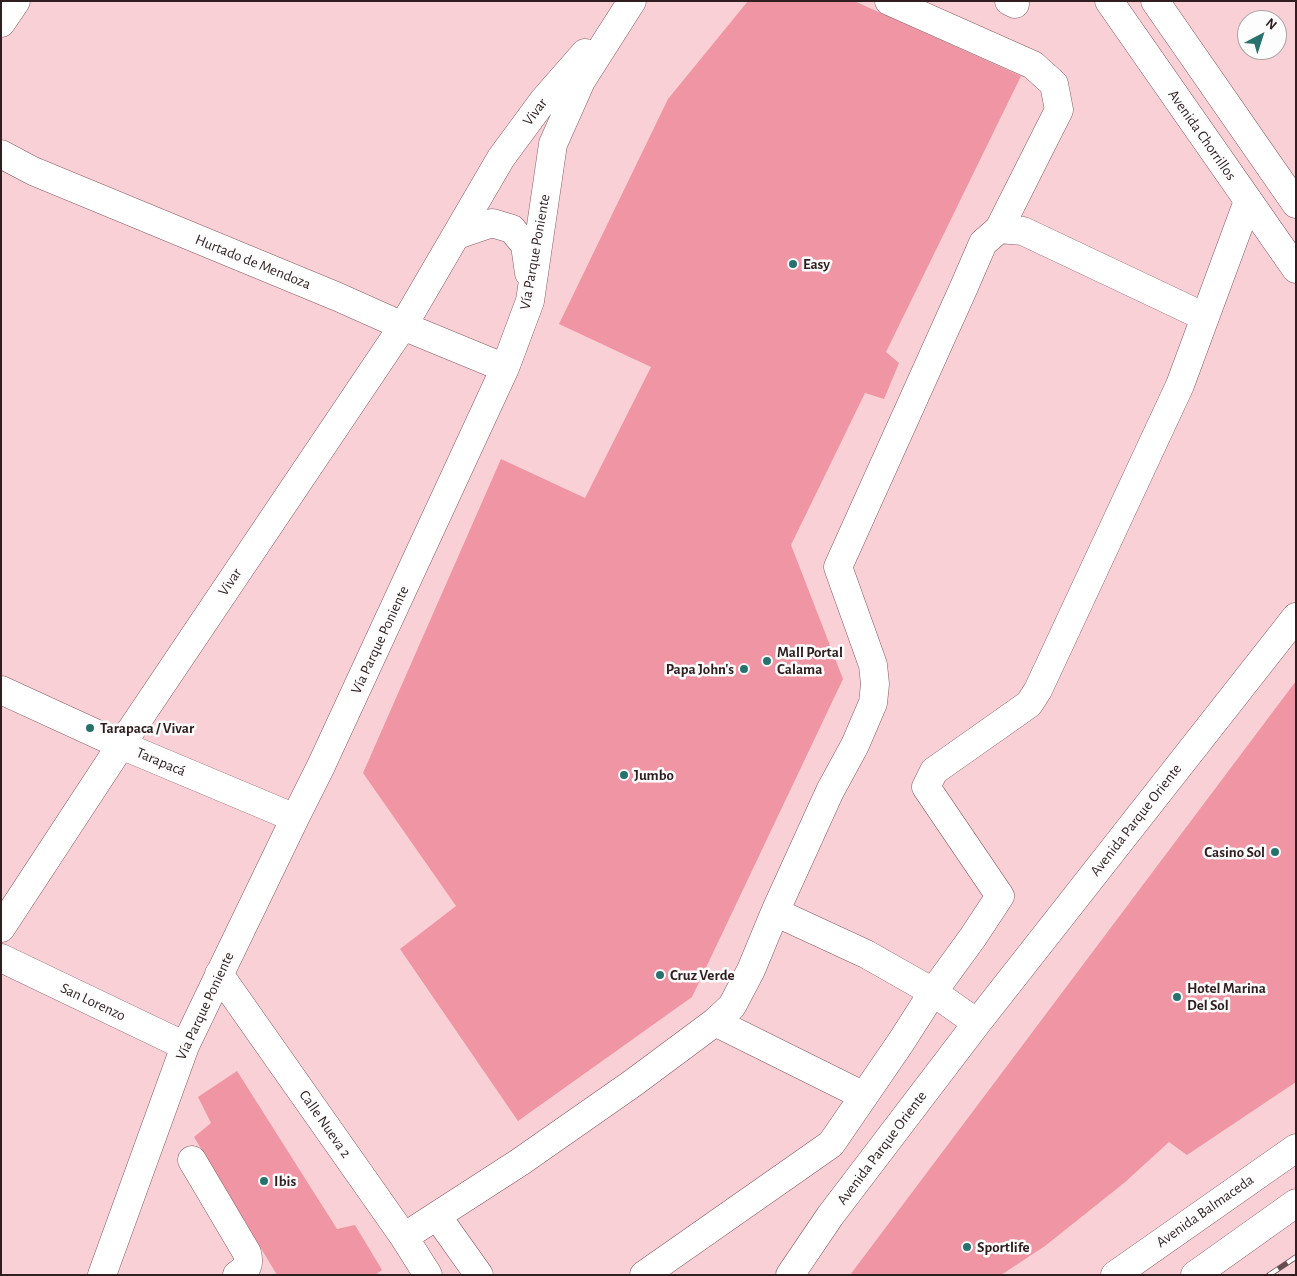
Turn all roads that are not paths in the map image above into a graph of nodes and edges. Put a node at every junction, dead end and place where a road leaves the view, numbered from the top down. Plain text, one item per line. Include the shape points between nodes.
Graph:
1 (16, 1) edge
2 (631, 1) edge
3 (889, 1) edge
4 (1109, 1) edge
5 (1159, 6) edge
6 (1, 23) edge
7 (1130, 32) junction
8 (1, 154) edge
9 (1248, 201) junction
10 (1296, 204) edge
11 (999, 229) junction
12 (457, 235) junction
13 (1296, 269) edge
14 (531, 290) junction
15 (1205, 317) junction
16 (403, 326) junction
17 (505, 368) junction
18 (1294, 625) edge
19 (1, 690) edge
20 (121, 745) junction
21 (295, 818) junction
22 (775, 912) junction
23 (1, 928) edge
24 (1, 958) edge
25 (219, 974) junction
26 (933, 992) junction
27 (716, 1022) junction
28 (977, 1023) junction
29 (185, 1046) junction
30 (864, 1096) junction
31 (1296, 1148) edge
32 (192, 1160) dead end
33 (1296, 1203) edge
34 (437, 1216) junction
35 (404, 1237) junction
36 (102, 1275) edge
37 (238, 1275) edge
38 (428, 1275) edge
39 (479, 1275) edge
40 (644, 1275) edge
41 (790, 1275) edge
42 (812, 1275) edge
43 (1115, 1275) edge
44 (1195, 1275) edge

1 - 6 street
2 - 12 street, Vivar via 543,101 502,158
2 - 14 street, Vía Parque Poniente via 581,81 553,144
3 - 11 street via 1033,65 1054,84 1059,110
4 - 7 street, Avenida Chorrillos
5 - 7 street
5 - 10 street
7 - 9 street, Avenida Chorrillos
8 - 16 street, Hurtado de Mendoza
9 - 13 street, Avenida Chorrillos
9 - 15 street
11 - 15 street via 1023,231
11 - 22 street via 983,243 838,566 873,665 873,703
12 - 14 street via 492,223 512,228 525,245
12 - 16 street, Vivar
14 - 17 street, Vía Parque Poniente via 530,302
15 - 26 street via 1180,385 1038,690 1029,704 934,771 926,787 1000,896
16 - 17 street, Hurtado de Mendoza
16 - 20 street, Vivar
17 - 21 street, Vía Parque Poniente
18 - 28 street, Avenida Parque Oriente
19 - 20 street, Tarapacá
20 - 21 street, Tarapacá
20 - 23 street, Vivar
21 - 25 street, Vía Parque Poniente
22 - 26 street via 866,954
22 - 27 street via 732,1006
24 - 29 street, San Lorenzo
25 - 29 street, Vía Parque Poniente
25 - 35 street, Calle Nueva 2
26 - 28 street
26 - 30 street
27 - 30 street
27 - 34 street via 520,1162
28 - 41 street, Avenida Parque Oriente via 830,1216
28 - 42 street, Avenida Parque Oriente
29 - 36 street, Vía Parque Poniente
30 - 40 street via 831,1144
31 - 43 street, Avenida Balmaceda
32 - 37 street via 247,1253 247,1268
33 - 44 street
34 - 35 street
34 - 39 street
35 - 38 street, Calle Nueva 2

